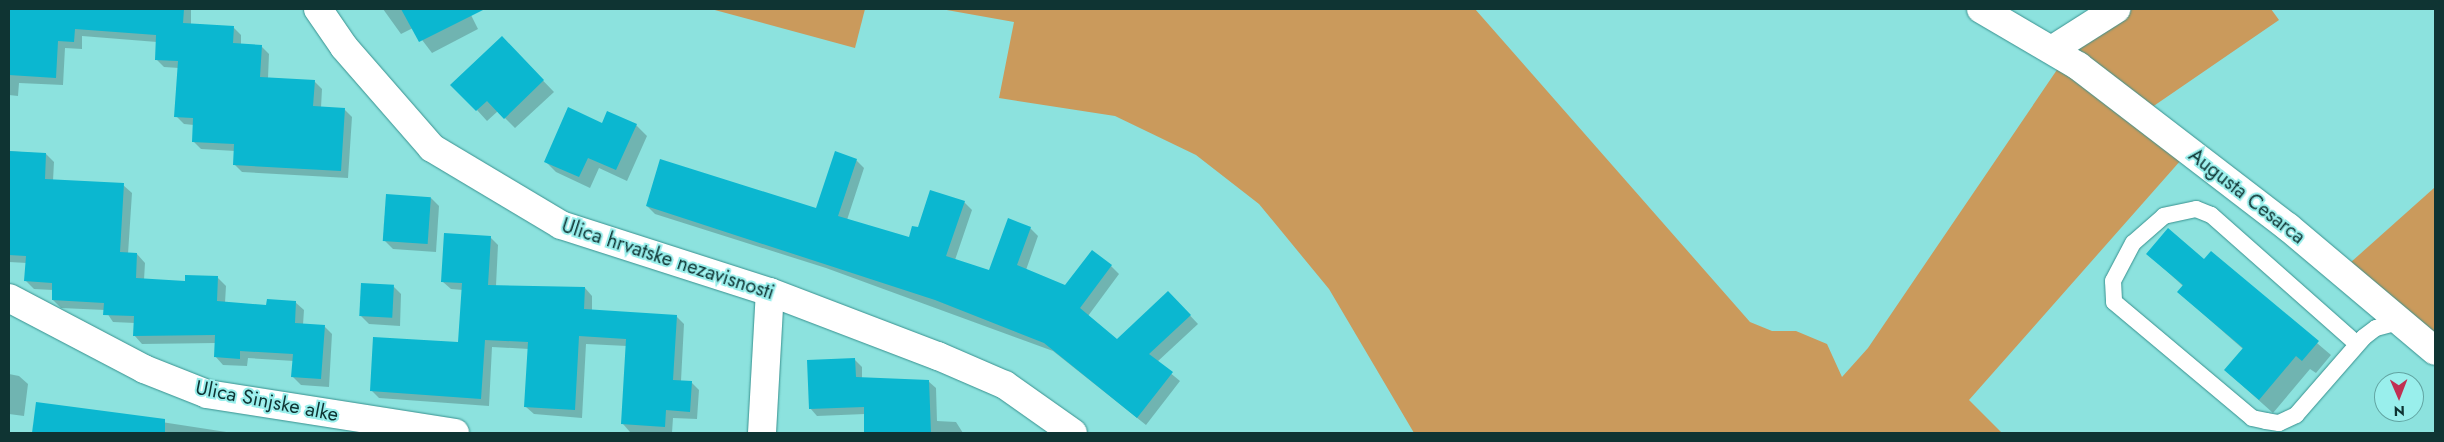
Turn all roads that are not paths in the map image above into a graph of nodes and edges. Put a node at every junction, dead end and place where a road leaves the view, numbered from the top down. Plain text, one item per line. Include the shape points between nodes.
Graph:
1 (318, 9) edge
2 (1981, 9) edge
3 (2116, 9) edge
4 (2052, 49) junction
5 (770, 292) junction
6 (9, 298) edge
7 (2403, 322) junction
8 (2357, 344) junction
9 (2435, 351) edge
10 (455, 433) edge
11 (762, 433) edge
12 (1073, 433) edge

1 - 5 street, Ulica hrvatske nezavisnosti via 344,47 432,148 561,225
2 - 4 street, Augusta Cesarca
3 - 4 street
4 - 7 street, Augusta Cesarca via 2288,227
5 - 11 street
5 - 12 street, Ulica hrvatske nezavisnosti via 1005,385
6 - 10 street, Ulica Sinjske alke via 144,369 207,394
7 - 8 lane via 2376,328
7 - 9 street, Augusta Cesarca
8 - 8 lane via 2296,416 2279,422 2252,418 2114,302 2113,281 2133,243 2164,216 2196,210 2211,215

